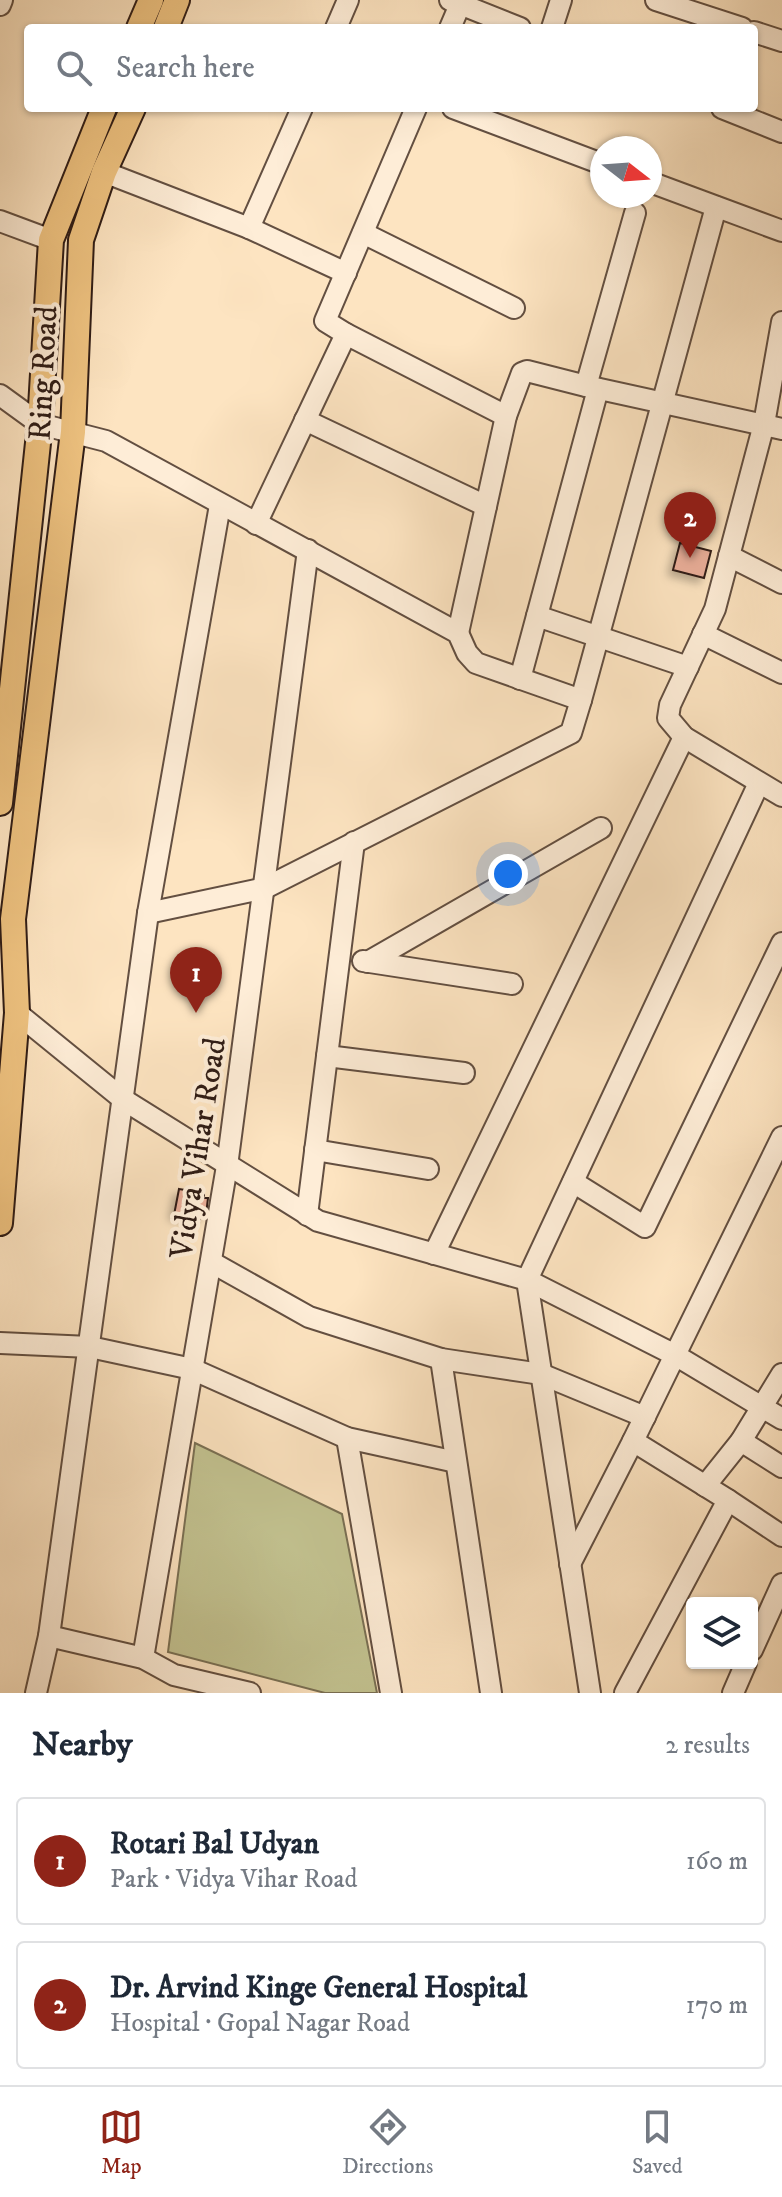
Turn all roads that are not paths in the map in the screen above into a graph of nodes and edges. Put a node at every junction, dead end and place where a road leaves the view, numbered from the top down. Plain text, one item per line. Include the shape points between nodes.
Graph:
1 (151, 0) edge
2 (177, 0) edge
3 (348, 0) edge
4 (561, 0) edge
5 (656, 0) edge
6 (457, 1) edge
7 (141, 24) edge
8 (168, 24) edge
9 (338, 24) edge
10 (451, 24) edge
11 (511, 24) edge
12 (553, 24) edge
13 (730, 24) edge
14 (758, 33) edge
15 (782, 41) edge
16 (102, 112) edge
17 (131, 112) edge
18 (300, 112) edge
19 (414, 112) edge
20 (464, 112) edge
21 (732, 112) edge
22 (782, 132) edge
23 (590, 159) edge
24 (104, 172) junction
25 (662, 187) edge
26 (716, 207) junction
27 (635, 213) dead end
28 (0, 221) edge
29 (249, 228) junction
30 (782, 231) edge
31 (363, 233) junction
32 (51, 240) junction
33 (346, 273) junction
34 (514, 308) dead end
35 (782, 322) edge
36 (346, 334) junction
37 (592, 388) junction
38 (0, 395) edge
39 (664, 403) junction
40 (506, 416) junction
41 (305, 420) junction
42 (40, 424) junction
43 (773, 427) edge
44 (73, 432) junction
45 (220, 505) junction
46 (486, 506) junction
47 (256, 524) junction
48 (308, 550) junction
49 (729, 556) junction
50 (782, 583) edge
51 (537, 616) junction
52 (458, 633) junction
53 (703, 634) junction
54 (598, 636) junction
55 (688, 667) junction
56 (782, 673) edge
57 (520, 679) junction
58 (581, 700) junction
59 (684, 737) junction
60 (759, 783) junction
61 (782, 796) edge
62 (0, 803) edge
63 (601, 828) dead end
64 (354, 842) junction
65 (265, 888) junction
66 (148, 913) junction
67 (782, 943) edge
68 (339, 957) junction
69 (368, 962) junction
70 (512, 984) dead end
71 (17, 1013) junction
72 (327, 1056) junction
73 (464, 1073) dead end
74 (124, 1100) junction
75 (782, 1137) edge
76 (315, 1150) junction
77 (227, 1166) junction
78 (428, 1169) dead end
79 (573, 1182) junction
80 (307, 1215) junction
81 (0, 1223) edge
82 (434, 1254) junction
83 (211, 1262) junction
84 (527, 1280) junction
85 (0, 1343) edge
86 (90, 1347) junction
87 (675, 1355) junction
88 (441, 1359) junction
89 (192, 1369) junction
90 (541, 1374) junction
91 (782, 1374) edge
92 (764, 1407) junction
93 (645, 1417) junction
94 (782, 1419) edge
95 (347, 1438) junction
96 (633, 1441) junction
97 (741, 1441) junction
98 (456, 1462) junction
99 (782, 1467) edge
100 (705, 1486) junction
101 (728, 1500) junction
102 (782, 1536) edge
103 (570, 1564) junction
104 (782, 1584) edge
105 (49, 1636) junction
106 (758, 1637) edge
107 (143, 1658) junction
108 (743, 1669) edge
109 (36, 1693) edge
110 (250, 1693) edge
111 (391, 1693) edge
112 (491, 1693) edge
113 (590, 1693) edge
114 (625, 1693) edge
115 (733, 1693) edge

1 - 7 main road
2 - 8 main road
3 - 9 street
4 - 12 street
5 - 13 street
6 - 10 street
6 - 11 street
14 - 15 street
16 - 32 main road, Ring Road
17 - 24 main road, Ring Road
18 - 29 street
19 - 31 street
20 - 23 street
21 - 22 street
24 - 29 street
24 - 44 main road, Ring Road via 81,240
25 - 26 street
26 - 30 street
26 - 39 street
27 - 37 street
28 - 32 street
29 - 33 street
31 - 33 street
31 - 34 street
32 - 42 main road, Ring Road
33 - 36 street via 325,321
35 - 43 street
36 - 40 street
36 - 41 street
37 - 39 street
37 - 40 street via 527,371 519,376
37 - 51 street
38 - 42 street
39 - 43 street
39 - 54 street
40 - 46 street
41 - 46 street
41 - 47 street
42 - 44 street
42 - 62 main road, Ring Road
43 - 49 street
44 - 45 street via 106,441
44 - 71 main road, Ring Road via 13,919
45 - 47 street
45 - 66 street
46 - 52 street
47 - 48 street
48 - 52 street
48 - 65 street, Vidya Vihar Road
49 - 50 street
49 - 53 street
51 - 54 street
51 - 57 street
52 - 57 street via 476,663
53 - 55 street
53 - 56 street
54 - 55 street
54 - 58 street
55 - 59 street via 668,718
57 - 58 street
58 - 64 street via 571,733
59 - 60 street
59 - 82 street
60 - 61 street
60 - 79 street
63 - 69 street
64 - 65 street
64 - 68 street
65 - 66 street
65 - 77 street, Vidya Vihar Road
66 - 74 street
67 - 79 street via 645,1227
68 - 69 street
68 - 72 street
69 - 70 street
71 - 74 street
71 - 81 main road, Ring Road
72 - 73 street
72 - 76 street
74 - 77 street
74 - 86 street
75 - 87 street
76 - 78 street
76 - 80 street
77 - 80 street
77 - 83 street, Vidya Vihar Road
79 - 84 street
80 - 82 street
82 - 84 street
83 - 88 street via 309,1317
83 - 89 street, Vidya Vihar Road
84 - 87 street
84 - 90 street
85 - 86 street
86 - 89 street
86 - 105 street
87 - 92 street
87 - 93 street
88 - 90 street
88 - 98 street
89 - 95 street
89 - 107 street, Vidya Vihar Road
90 - 93 street
90 - 103 street
91 - 92 street
92 - 94 street
92 - 97 street
93 - 96 street
95 - 98 street
95 - 111 street
96 - 100 street
96 - 103 street
97 - 99 street
97 - 100 street
98 - 112 street
100 - 101 street
101 - 102 street
101 - 114 street
103 - 113 street
104 - 106 street
105 - 107 street
105 - 109 street
107 - 110 street via 174,1675
108 - 115 street

